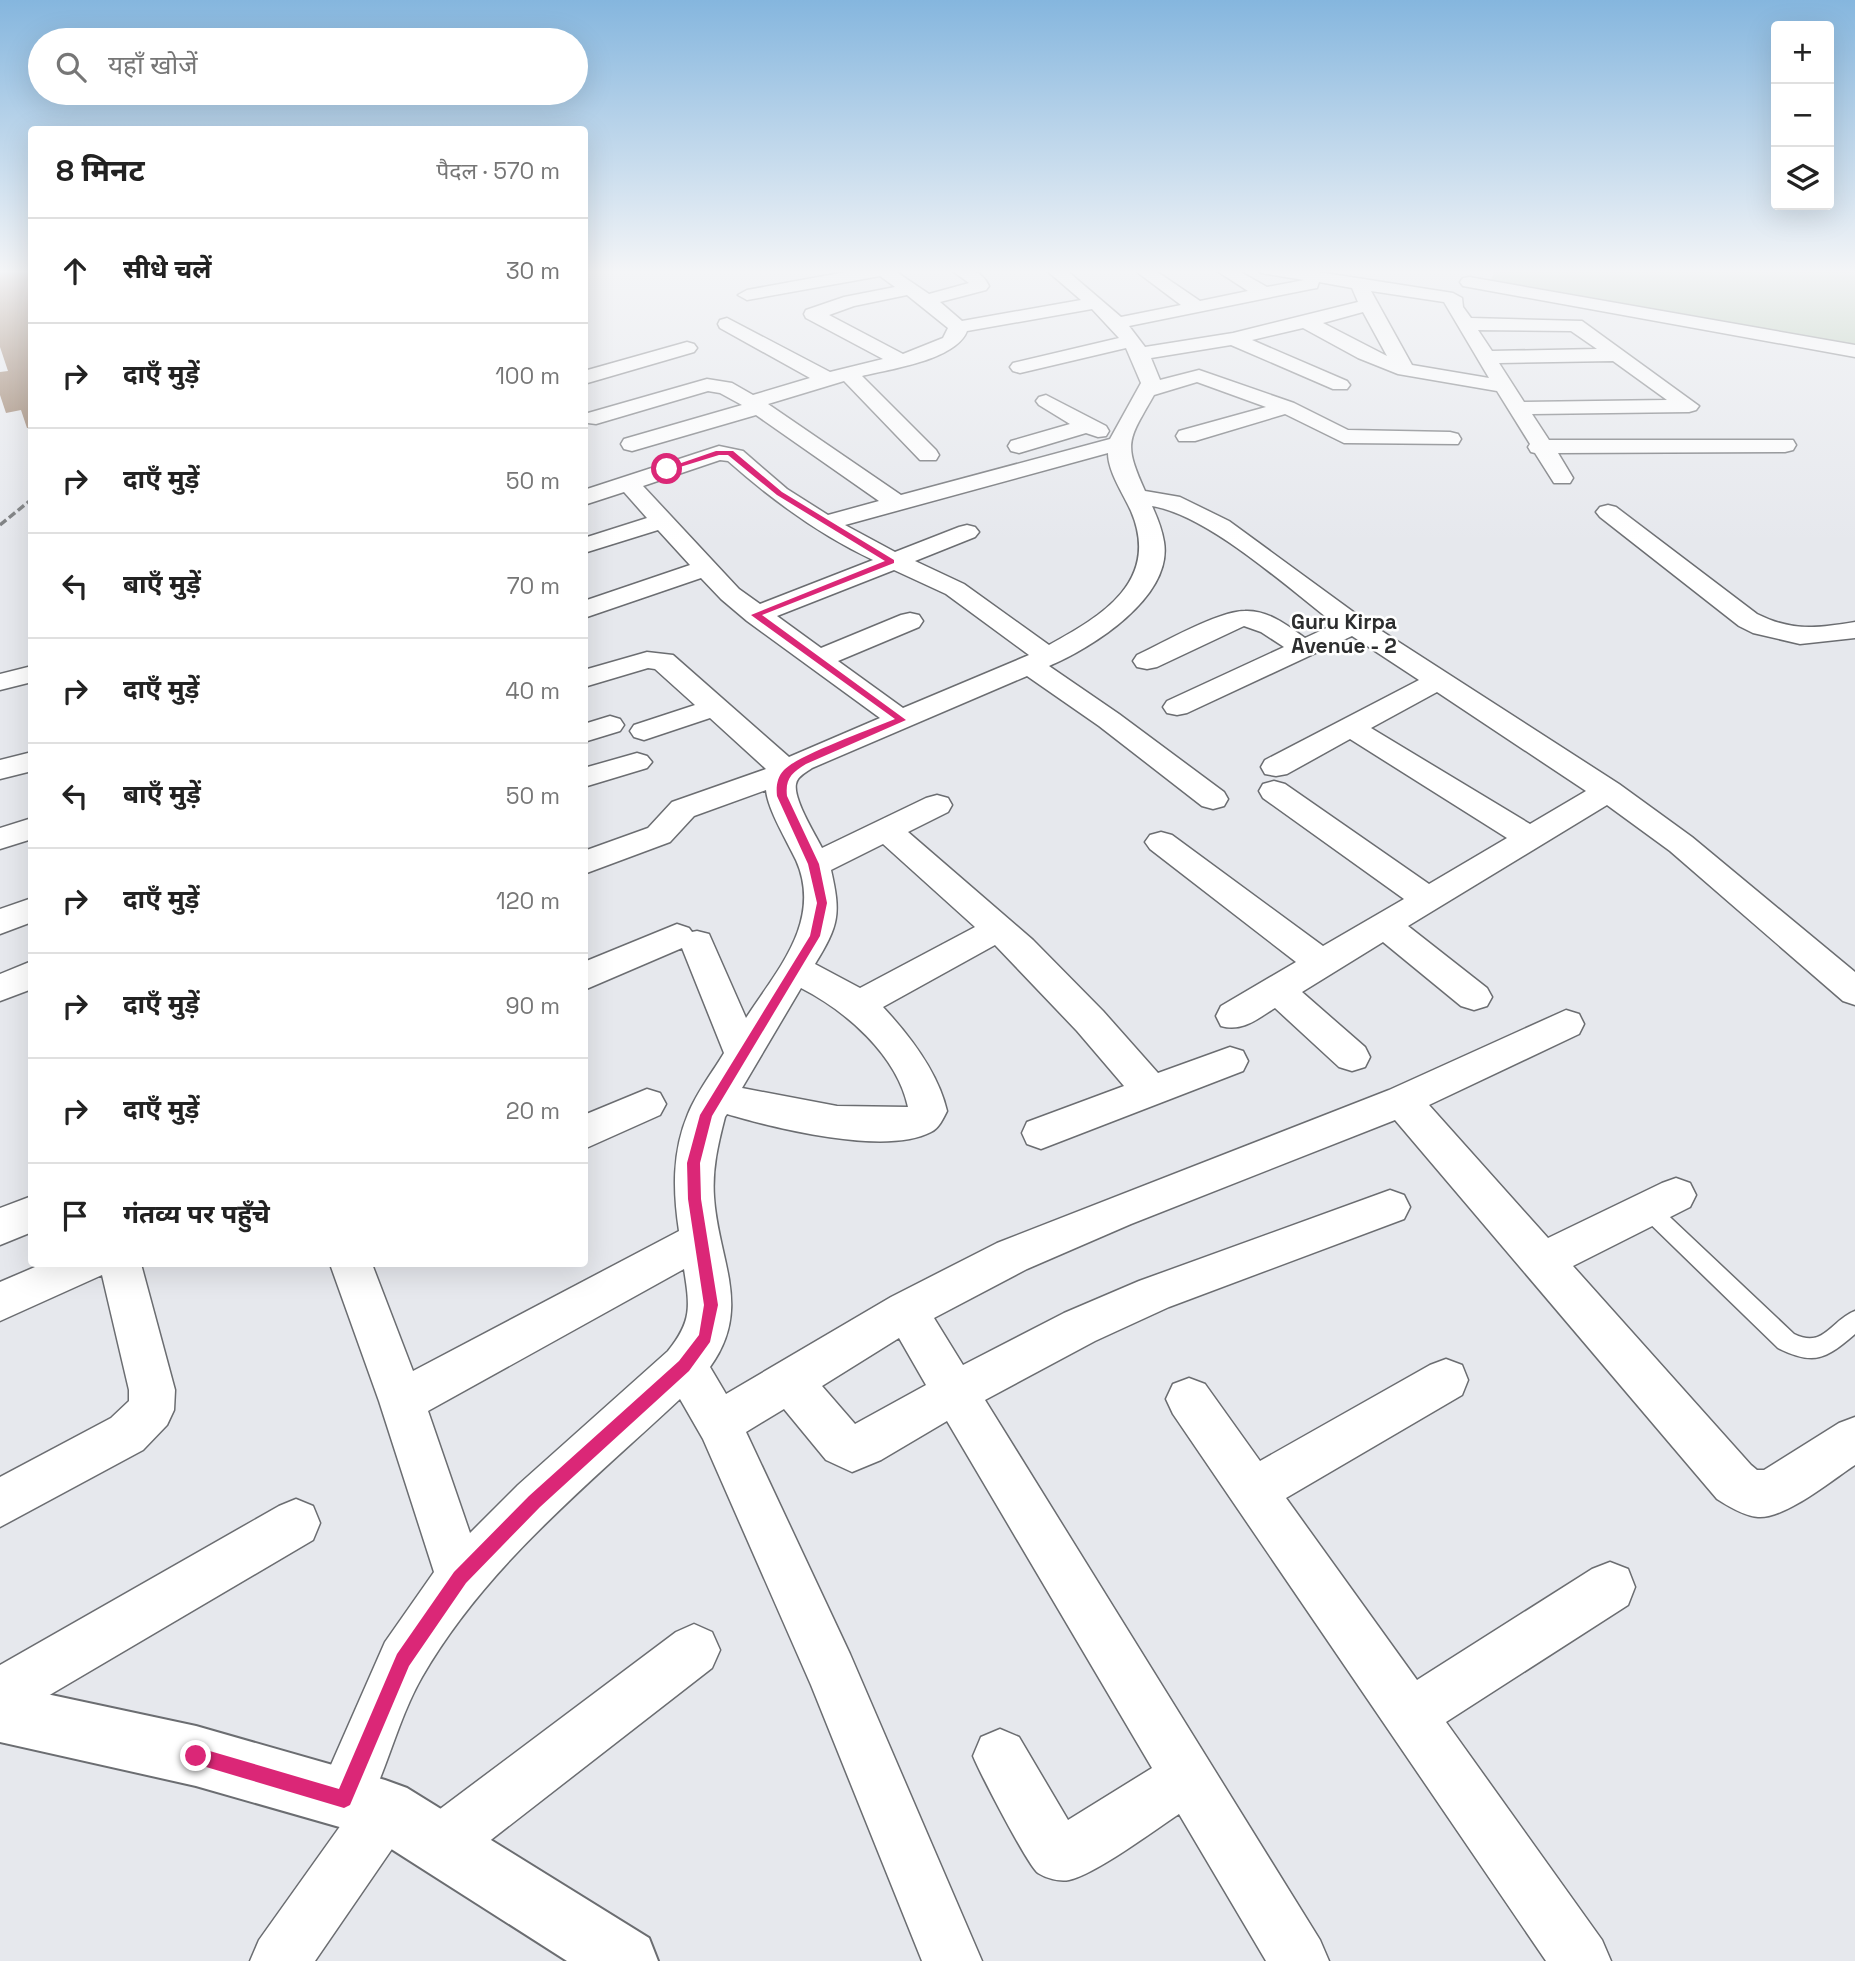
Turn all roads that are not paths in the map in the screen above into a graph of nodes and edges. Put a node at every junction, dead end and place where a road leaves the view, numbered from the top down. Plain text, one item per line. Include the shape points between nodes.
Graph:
1 (644, 361) edge
2 (793, 361) edge
3 (900, 361) edge
4 (1037, 361) edge
5 (1142, 361) edge
6 (1283, 361) edge
7 (1381, 361) edge
8 (1400, 361) edge
9 (1487, 361) edge
10 (1573, 361) edge
11 (1626, 361) edge
12 (1020, 367) dead end
13 (1405, 370) junction
14 (848, 373) junction
15 (588, 377) edge
16 (827, 379) junction
17 (1340, 385) dead end
18 (1502, 386) junction
19 (1147, 391) junction
20 (1045, 401) dead end
21 (755, 405) junction
22 (1689, 406) junction
23 (1287, 407) junction
24 (1607, 407) junction
25 (1516, 408) junction
26 (590, 414) edge
27 (1086, 426) junction
28 (1187, 436) dead end
29 (1450, 439) dead end
30 (1120, 441) junction
31 (632, 444) junction
32 (1739, 446) junction
33 (1785, 446) dead end
34 (1539, 447) junction
35 (998, 452) dead end
36 (928, 454) dead end
37 (667, 469) junction
38 (1562, 478) dead end
39 (628, 483) junction
40 (588, 494) edge
41 (1134, 495) junction
42 (897, 503) junction
43 (1608, 512) dead end
44 (663, 520) junction
45 (824, 523) junction
46 (967, 532) dead end
47 (588, 545) edge
48 (891, 562) junction
49 (705, 568) junction
50 (588, 609) edge
51 (756, 615) junction
52 (910, 621) dead end
53 (1354, 625) junction
54 (1855, 630) edge
55 (1302, 648) junction
56 (816, 660) junction
57 (1038, 661) junction
58 (1147, 661) dead end
59 (28, 675) edge
60 (588, 678) edge
61 (1437, 681) junction
62 (0, 682) edge
63 (716, 707) junction
64 (1177, 707) dead end
65 (901, 720) junction
66 (1350, 727) junction
67 (644, 731) dead end
68 (28, 762) edge
69 (637, 762) dead end
70 (0, 770) edge
71 (787, 772) junction
72 (588, 777) edge
73 (1608, 791) junction
74 (1213, 799) dead end
75 (937, 805) dead end
76 (28, 829) edge
77 (886, 830) junction
78 (1528, 837) junction
79 (0, 839) edge
80 (1161, 842) dead end
81 (588, 862) edge
82 (814, 864) junction
83 (1427, 898) junction
84 (28, 911) edge
85 (0, 922) edge
86 (1384, 925) junction
87 (998, 929) junction
88 (1321, 963) junction
89 (795, 969) junction
90 (588, 975) edge
91 (28, 977) edge
92 (0, 988) edge
93 (1277, 990) junction
94 (1855, 992) edge
95 (1474, 997) dead end
96 (858, 1005) junction
97 (1234, 1016) dead end
98 (1566, 1024) dead end
99 (743, 1054) junction
100 (1352, 1057) dead end
101 (1230, 1061) dead end
102 (1151, 1091) junction
103 (718, 1096) junction
104 (1402, 1101) junction
105 (647, 1104) dead end
106 (588, 1131) edge
107 (1041, 1133) dead end
108 (1662, 1202) joint
109 (1390, 1207) dead end
110 (28, 1215) edge
111 (0, 1227) edge
112 (702, 1239) junction
113 (1541, 1262) junction
114 (79, 1267) edge
115 (121, 1267) edge
116 (352, 1267) edge
117 (0, 1302) edge
118 (906, 1311) junction
119 (1855, 1321) edge
120 (684, 1366) junction
121 (1446, 1380) dead end
122 (789, 1381) junction
123 (956, 1390) junction
124 (1189, 1399) dead end
125 (402, 1401) junction
126 (719, 1423) junction
127 (1855, 1439) edge
128 (1253, 1491) junction
129 (0, 1503) edge
130 (296, 1523) dead end
131 (460, 1577) junction
132 (1610, 1587) dead end
133 (694, 1650) dead end
134 (0, 1694) edge
135 (0, 1713) edge
136 (1410, 1715) junction
137 (1000, 1756) dead end
138 (1188, 1777) junction
139 (364, 1804) junction
140 (440, 1844) junction
141 (280, 1961) edge
142 (626, 1961) edge
143 (952, 1961) edge
144 (1298, 1961) edge
145 (1581, 1961) edge

1 - 15 street
2 - 16 street
3 - 14 street
4 - 12 street
5 - 19 street via 1151,383
6 - 17 street
7 - 13 street
8 - 13 street
9 - 18 street
10 - 24 street
11 - 22 street
13 - 18 street
14 - 16 street
14 - 36 street
16 - 21 street
18 - 25 street
19 - 23 street via 1199,376
19 - 30 street
20 - 27 street
21 - 26 street via 725,387 707,384
21 - 31 street
21 - 42 street
22 - 24 street
22 - 32 street
23 - 28 street
23 - 29 street via 1344,436
24 - 25 street
25 - 34 street
26 - 31 street
27 - 30 street
27 - 35 street
30 - 41 street via 1119,458
30 - 42 street
31 - 37 street
32 - 33 street
32 - 34 street
34 - 38 street
37 - 39 street
37 - 45 street via 730,453 779,494
39 - 40 street
39 - 44 street
41 - 53 street via 1172,502 1221,526
41 - 57 street via 1153,544 1148,574 1125,606 1089,634
42 - 45 street
43 - 54 street via 1765,630 1808,638
44 - 47 street
44 - 49 street
45 - 48 street
46 - 48 street
48 - 51 street
48 - 57 street via 955,589
49 - 50 street
49 - 51 street
51 - 56 street
52 - 56 street
53 - 55 street
53 - 61 street
55 - 58 street via 1249,617
55 - 64 street
56 - 65 street
57 - 65 street
57 - 74 street
59 - 62 street
60 - 63 street via 655,659 670,666
61 - 66 street
61 - 73 street
63 - 67 street
63 - 71 street
65 - 71 street
66 - 78 street
66 - 83 street via 1275,779
68 - 70 street
69 - 72 street
71 - 81 street via 683,809 667,831
71 - 82 street via 782,796
73 - 78 street
73 - 94 street via 1681,845
75 - 77 street
76 - 79 street
77 - 82 street
77 - 87 street
78 - 83 street
80 - 88 street
82 - 89 street via 822,903 815,936
83 - 86 street
84 - 85 street
86 - 88 street
86 - 95 street
87 - 96 street
87 - 102 street via 1090,1021
88 - 93 street
89 - 96 street
89 - 99 street
90 - 99 street via 687,939
91 - 92 street
93 - 97 street
93 - 100 street
96 - 103 street via 890,1041 928,1100 929,1111 921,1119 859,1124 810,1119
98 - 104 street
99 - 103 street
101 - 102 street
102 - 107 street
103 - 112 street via 706,1115 694,1163 694,1199
104 - 113 street
104 - 118 street via 1012,1256
105 - 106 street
108 - 113 street
108 - 119 lane via 1786,1341 1803,1351 1817,1350
109 - 123 street via 1154,1294
110 - 111 street
112 - 120 street via 711,1305 705,1338
112 - 125 street
113 - 127 street via 1734,1482 1748,1492 1761,1495 1773,1491
114 - 117 street
115 - 129 street via 152,1390 151,1410 127,1434
116 - 125 street
118 - 122 street
118 - 123 street
120 - 126 street
120 - 131 street
121 - 128 street
122 - 123 street via 842,1444 852,1449
122 - 126 street
123 - 138 street
124 - 128 street
125 - 131 street
126 - 143 street via 832,1672
128 - 136 street
130 - 134 street
131 - 139 street via 403,1660
132 - 136 street
133 - 140 street
135 - 139 street via 196,1756
136 - 145 street
137 - 138 street via 1056,1852 1068,1852
138 - 144 street
139 - 140 street
139 - 141 street
140 - 142 street

